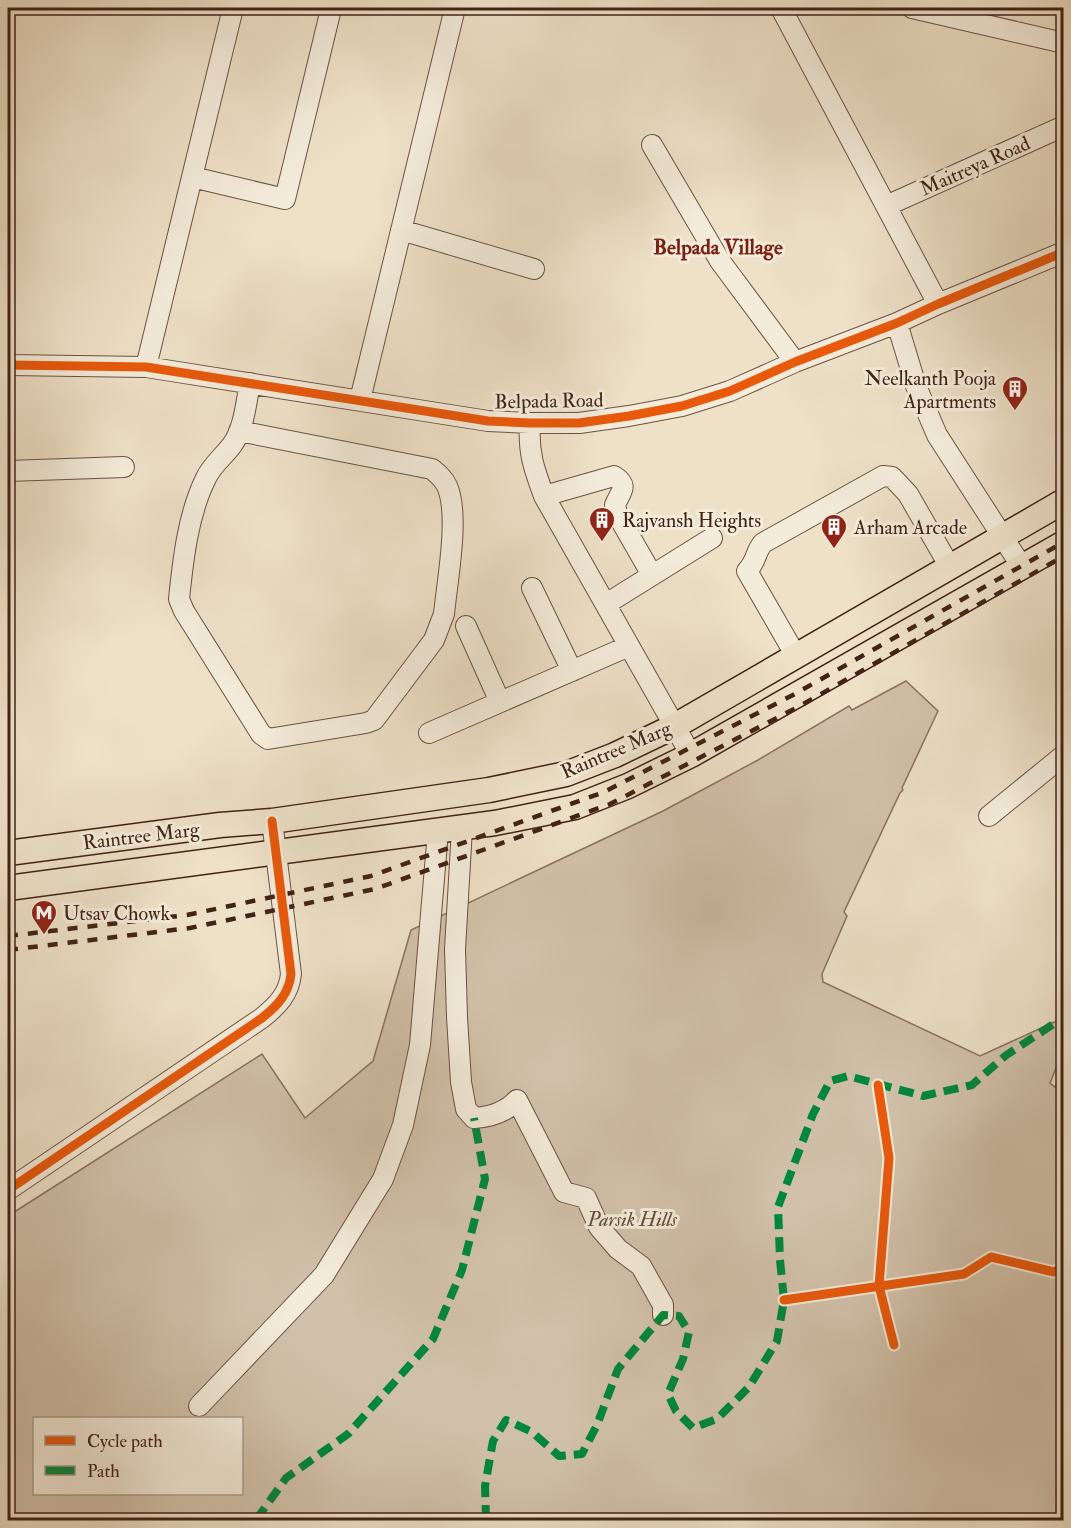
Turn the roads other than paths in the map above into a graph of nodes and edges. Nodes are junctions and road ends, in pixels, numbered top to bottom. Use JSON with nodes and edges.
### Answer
{"nodes":[{"id":1,"x":233,"y":8,"type":"edge"},
{"id":2,"x":455,"y":8,"type":"edge"},
{"id":3,"x":781,"y":8,"type":"edge"},
{"id":4,"x":912,"y":8,"type":"edge"},
{"id":5,"x":331,"y":9,"type":"dead end"},
{"id":6,"x":1064,"y":43,"type":"edge"},
{"id":7,"x":1064,"y":126,"type":"edge"},
{"id":8,"x":652,"y":145,"type":"dead end"},
{"id":9,"x":192,"y":177,"type":"junction"},
{"id":10,"x":886,"y":206,"type":"junction"},
{"id":11,"x":401,"y":230,"type":"junction"},
{"id":12,"x":1064,"y":252,"type":"edge"},
{"id":13,"x":534,"y":269,"type":"dead end"},
{"id":14,"x":938,"y":304,"type":"junction"},
{"id":15,"x":897,"y":323,"type":"junction"},
{"id":16,"x":795,"y":362,"type":"junction"},
{"id":17,"x":8,"y":365,"type":"edge"},
{"id":18,"x":146,"y":367,"type":"junction"},
{"id":19,"x":250,"y":383,"type":"junction"},
{"id":20,"x":360,"y":400,"type":"junction"},
{"id":21,"x":530,"y":423,"type":"junction"},
{"id":22,"x":239,"y":430,"type":"junction"},
{"id":23,"x":124,"y":467,"type":"dead end"},
{"id":24,"x":8,"y":471,"type":"edge"},
{"id":25,"x":544,"y":496,"type":"junction"},
{"id":26,"x":1064,"y":501,"type":"edge"},
{"id":27,"x":1003,"y":536,"type":"junction"},
{"id":28,"x":712,"y":538,"type":"dead end"},
{"id":29,"x":1064,"y":543,"type":"edge"},
{"id":30,"x":950,"y":567,"type":"junction"},
{"id":31,"x":1022,"y":567,"type":"junction"},
{"id":32,"x":652,"y":575,"type":"junction"},
{"id":33,"x":532,"y":588,"type":"dead end"},
{"id":34,"x":606,"y":604,"type":"junction"},
{"id":35,"x":466,"y":626,"type":"dead end"},
{"id":36,"x":629,"y":646,"type":"junction"},
{"id":37,"x":796,"y":656,"type":"junction"},
{"id":38,"x":572,"y":671,"type":"junction"},
{"id":39,"x":500,"y":702,"type":"junction"},
{"id":40,"x":675,"y":726,"type":"junction"},
{"id":41,"x":429,"y":733,"type":"dead end"},
{"id":42,"x":691,"y":755,"type":"junction"},
{"id":43,"x":1064,"y":755,"type":"edge"},
{"id":44,"x":989,"y":816,"type":"dead end"},
{"id":45,"x":272,"y":821,"type":"junction"},
{"id":46,"x":462,"y":828,"type":"junction"},
{"id":47,"x":438,"y":831,"type":"junction"},
{"id":48,"x":8,"y":853,"type":"edge"},
{"id":49,"x":276,"y":854,"type":"junction"},
{"id":50,"x":8,"y":888,"type":"edge"},
{"id":51,"x":8,"y":1190,"type":"edge"},
{"id":52,"x":663,"y":1315,"type":"dead end"},
{"id":53,"x":199,"y":1406,"type":"dead end"}],
"edges":[{"from":1,"to":9,"type":"street"},
{"from":2,"to":11,"type":"street"},
{"from":3,"to":10,"type":"street"},
{"from":4,"to":6,"type":"street"},
{"from":5,"to":9,"type":"street"},
{"from":7,"to":10,"type":"street","name":"Maitreya Road"},
{"from":8,"to":16,"type":"street"},
{"from":9,"to":18,"type":"street"},
{"from":10,"to":14,"type":"street"},
{"from":11,"to":13,"type":"street"},
{"from":11,"to":20,"type":"street"},
{"from":12,"to":14,"type":"street","name":"Belpada Road"},
{"from":14,"to":15,"type":"street","name":"Belpada Road"},
{"from":15,"to":16,"type":"street","name":"Belpada Road"},
{"from":15,"to":27,"type":"street"},
{"from":16,"to":21,"type":"street","name":"Belpada Road"},
{"from":17,"to":18,"type":"street","name":"Belpada Road"},
{"from":18,"to":19,"type":"street","name":"Belpada Road"},
{"from":19,"to":20,"type":"street","name":"Belpada Road"},
{"from":19,"to":22,"type":"street"},
{"from":20,"to":21,"type":"street","name":"Belpada Road"},
{"from":21,"to":25,"type":"street"},
{"from":22,"to":22,"type":"street"},
{"from":23,"to":24,"type":"street"},
{"from":25,"to":32,"type":"street"},
{"from":25,"to":34,"type":"street"},
{"from":26,"to":27,"type":"main road","name":"Raintree Marg"},
{"from":27,"to":30,"type":"main road","name":"Raintree Marg"},
{"from":27,"to":31,"type":"street"},
{"from":28,"to":32,"type":"street"},
{"from":29,"to":31,"type":"main road","name":"Raintree Marg"},
{"from":30,"to":37,"type":"main road","name":"Raintree Marg"},
{"from":30,"to":37,"type":"street"},
{"from":31,"to":42,"type":"main road","name":"Raintree Marg"},
{"from":32,"to":34,"type":"street"},
{"from":33,"to":38,"type":"street"},
{"from":34,"to":36,"type":"street"},
{"from":35,"to":39,"type":"street"},
{"from":36,"to":38,"type":"street"},
{"from":36,"to":40,"type":"street"},
{"from":37,"to":40,"type":"main road","name":"Raintree Marg"},
{"from":38,"to":39,"type":"street"},
{"from":39,"to":41,"type":"street"},
{"from":40,"to":42,"type":"street"},
{"from":40,"to":45,"type":"main road","name":"Raintree Marg"},
{"from":42,"to":46,"type":"main road","name":"Raintree Marg"},
{"from":43,"to":44,"type":"street"},
{"from":45,"to":48,"type":"main road","name":"Raintree Marg"},
{"from":45,"to":49,"type":"street"},
{"from":46,"to":47,"type":"main road","name":"Raintree Marg"},
{"from":46,"to":52,"type":"street"},
{"from":47,"to":49,"type":"main road","name":"Raintree Marg"},
{"from":47,"to":53,"type":"street"},
{"from":49,"to":50,"type":"main road","name":"Raintree Marg"},
{"from":49,"to":51,"type":"street"}]}
